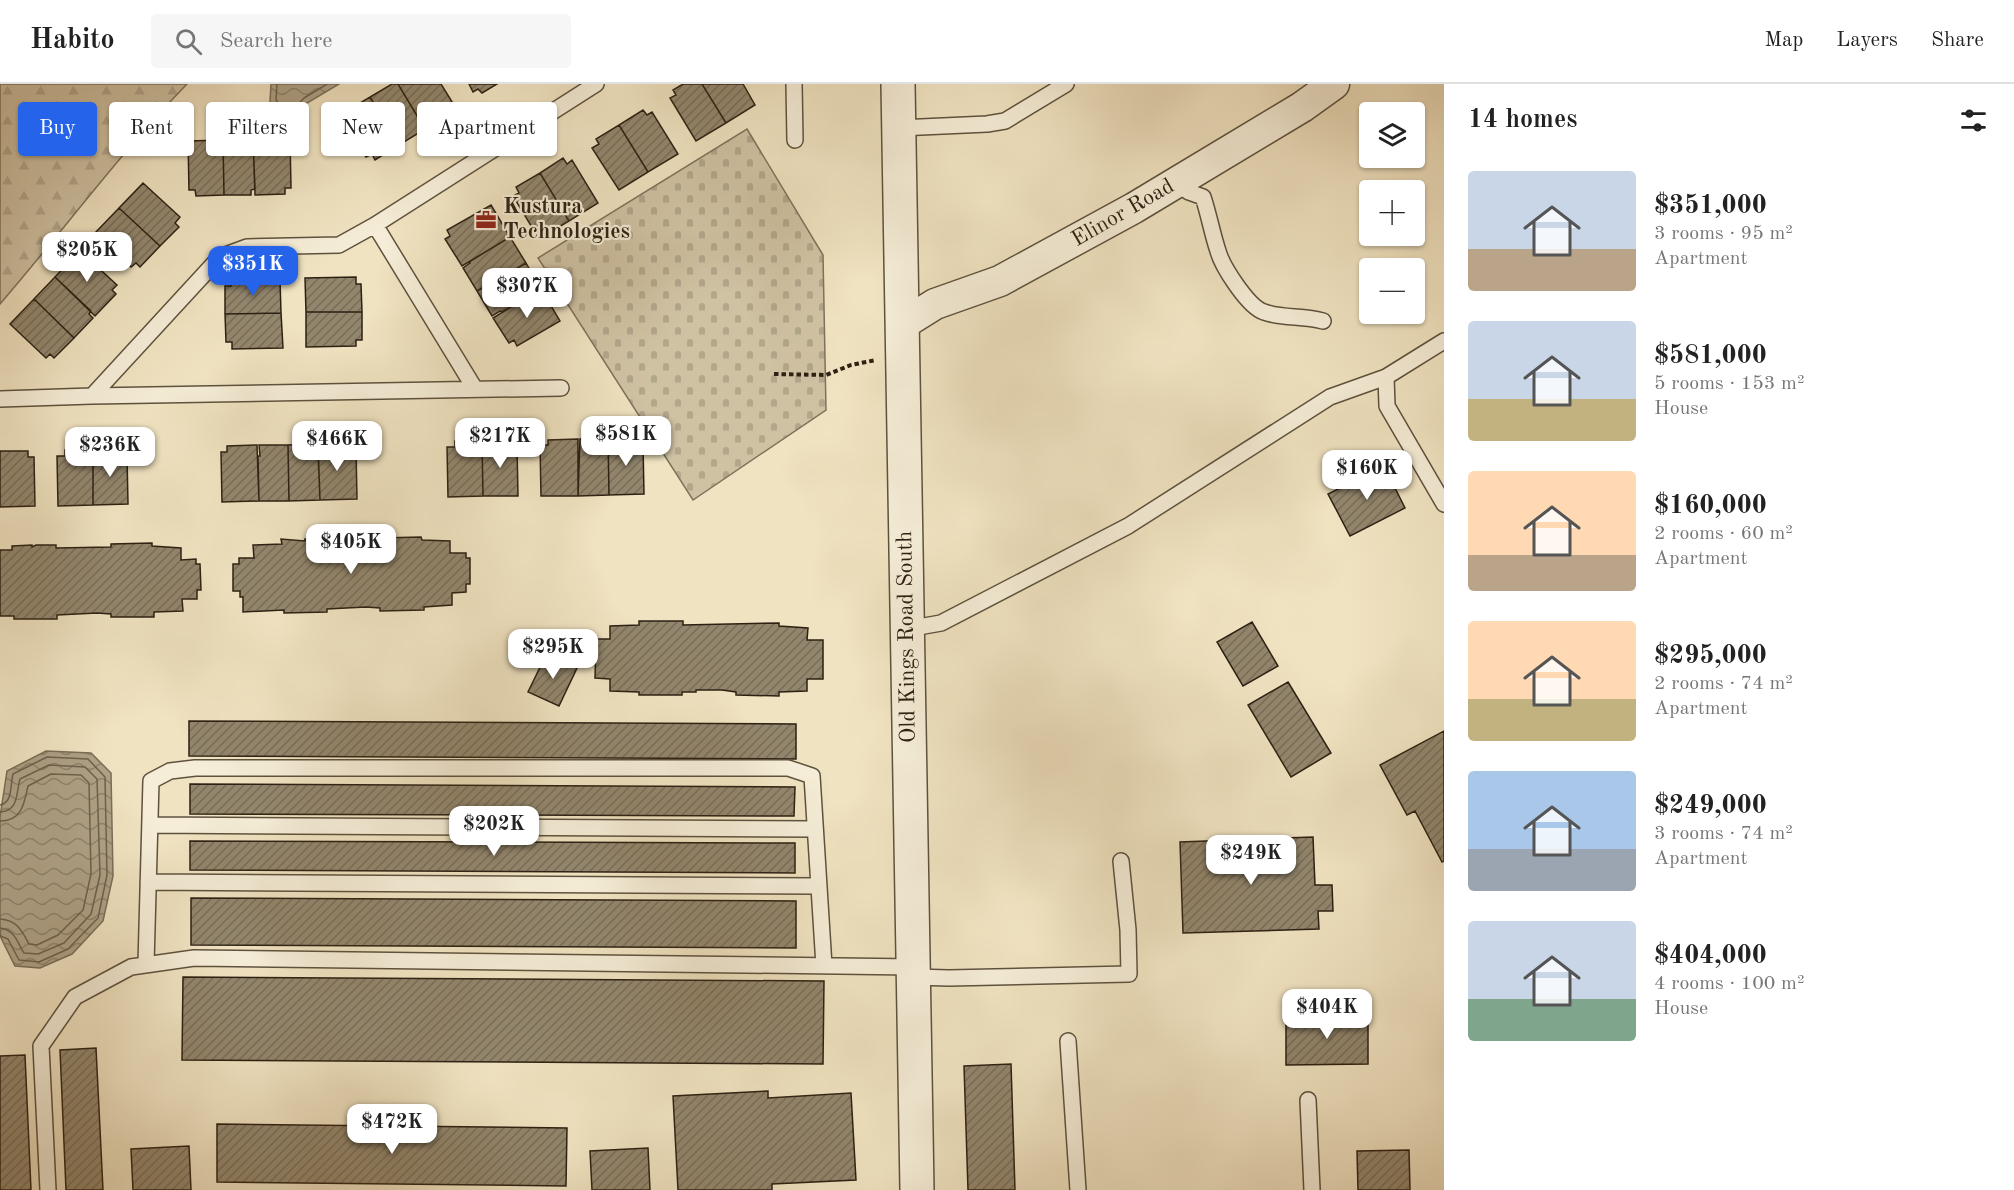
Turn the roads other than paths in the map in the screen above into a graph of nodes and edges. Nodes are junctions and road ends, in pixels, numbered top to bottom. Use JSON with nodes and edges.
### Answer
{"nodes":[{"id":1,"x":596,"y":84,"type":"edge"},
{"id":2,"x":794,"y":84,"type":"edge"},
{"id":3,"x":898,"y":84,"type":"edge"},
{"id":4,"x":1066,"y":84,"type":"edge"},
{"id":5,"x":1334,"y":84,"type":"edge"},
{"id":6,"x":899,"y":128,"type":"junction"},
{"id":7,"x":795,"y":140,"type":"dead end"},
{"id":8,"x":1176,"y":183,"type":"junction"},
{"id":9,"x":375,"y":225,"type":"junction"},
{"id":10,"x":1323,"y":321,"type":"dead end"},
{"id":11,"x":903,"y":324,"type":"junction"},
{"id":12,"x":1443,"y":344,"type":"edge"},
{"id":13,"x":1386,"y":377,"type":"junction"},
{"id":14,"x":561,"y":388,"type":"dead end"},
{"id":15,"x":475,"y":389,"type":"junction"},
{"id":16,"x":92,"y":396,"type":"junction"},
{"id":17,"x":0,"y":399,"type":"edge"},
{"id":18,"x":1444,"y":504,"type":"edge"},
{"id":19,"x":907,"y":629,"type":"junction"},
{"id":20,"x":150,"y":825,"type":"junction"},
{"id":21,"x":815,"y":829,"type":"junction"},
{"id":22,"x":1121,"y":861,"type":"dead end"},
{"id":23,"x":148,"y":882,"type":"junction"},
{"id":24,"x":819,"y":886,"type":"junction"},
{"id":25,"x":146,"y":964,"type":"junction"},
{"id":26,"x":824,"y":966,"type":"junction"},
{"id":27,"x":914,"y":972,"type":"junction"},
{"id":28,"x":1068,"y":1041,"type":"dead end"},
{"id":29,"x":1308,"y":1100,"type":"dead end"},
{"id":30,"x":48,"y":1190,"type":"edge"},
{"id":31,"x":917,"y":1190,"type":"edge"},
{"id":32,"x":1078,"y":1190,"type":"edge"},
{"id":33,"x":1312,"y":1190,"type":"edge"}],
"edges":[{"from":1,"to":9,"type":"lane"},
{"from":2,"to":7,"type":"lane"},
{"from":3,"to":6,"type":"street","name":"Old Kings Road South"},
{"from":4,"to":6,"type":"lane"},
{"from":5,"to":8,"type":"street","name":"Elinor Road"},
{"from":6,"to":11,"type":"street","name":"Old Kings Road South"},
{"from":8,"to":10,"type":"lane"},
{"from":8,"to":11,"type":"street","name":"Elinor Road"},
{"from":9,"to":15,"type":"lane"},
{"from":9,"to":16,"type":"lane"},
{"from":11,"to":19,"type":"street","name":"Old Kings Road South"},
{"from":12,"to":13,"type":"lane"},
{"from":13,"to":18,"type":"lane"},
{"from":13,"to":19,"type":"lane"},
{"from":14,"to":15,"type":"lane"},
{"from":15,"to":16,"type":"lane"},
{"from":16,"to":17,"type":"lane"},
{"from":19,"to":27,"type":"street","name":"Old Kings Road South"},
{"from":20,"to":21,"type":"lane"},
{"from":20,"to":21,"type":"lane"},
{"from":20,"to":23,"type":"lane"},
{"from":21,"to":24,"type":"lane"},
{"from":22,"to":27,"type":"lane"},
{"from":23,"to":24,"type":"lane"},
{"from":23,"to":25,"type":"lane"},
{"from":24,"to":26,"type":"lane"},
{"from":25,"to":26,"type":"lane"},
{"from":25,"to":30,"type":"lane"},
{"from":26,"to":27,"type":"lane"},
{"from":27,"to":31,"type":"street","name":"Old Kings Road South"},
{"from":28,"to":32,"type":"lane"},
{"from":29,"to":33,"type":"lane"}]}
